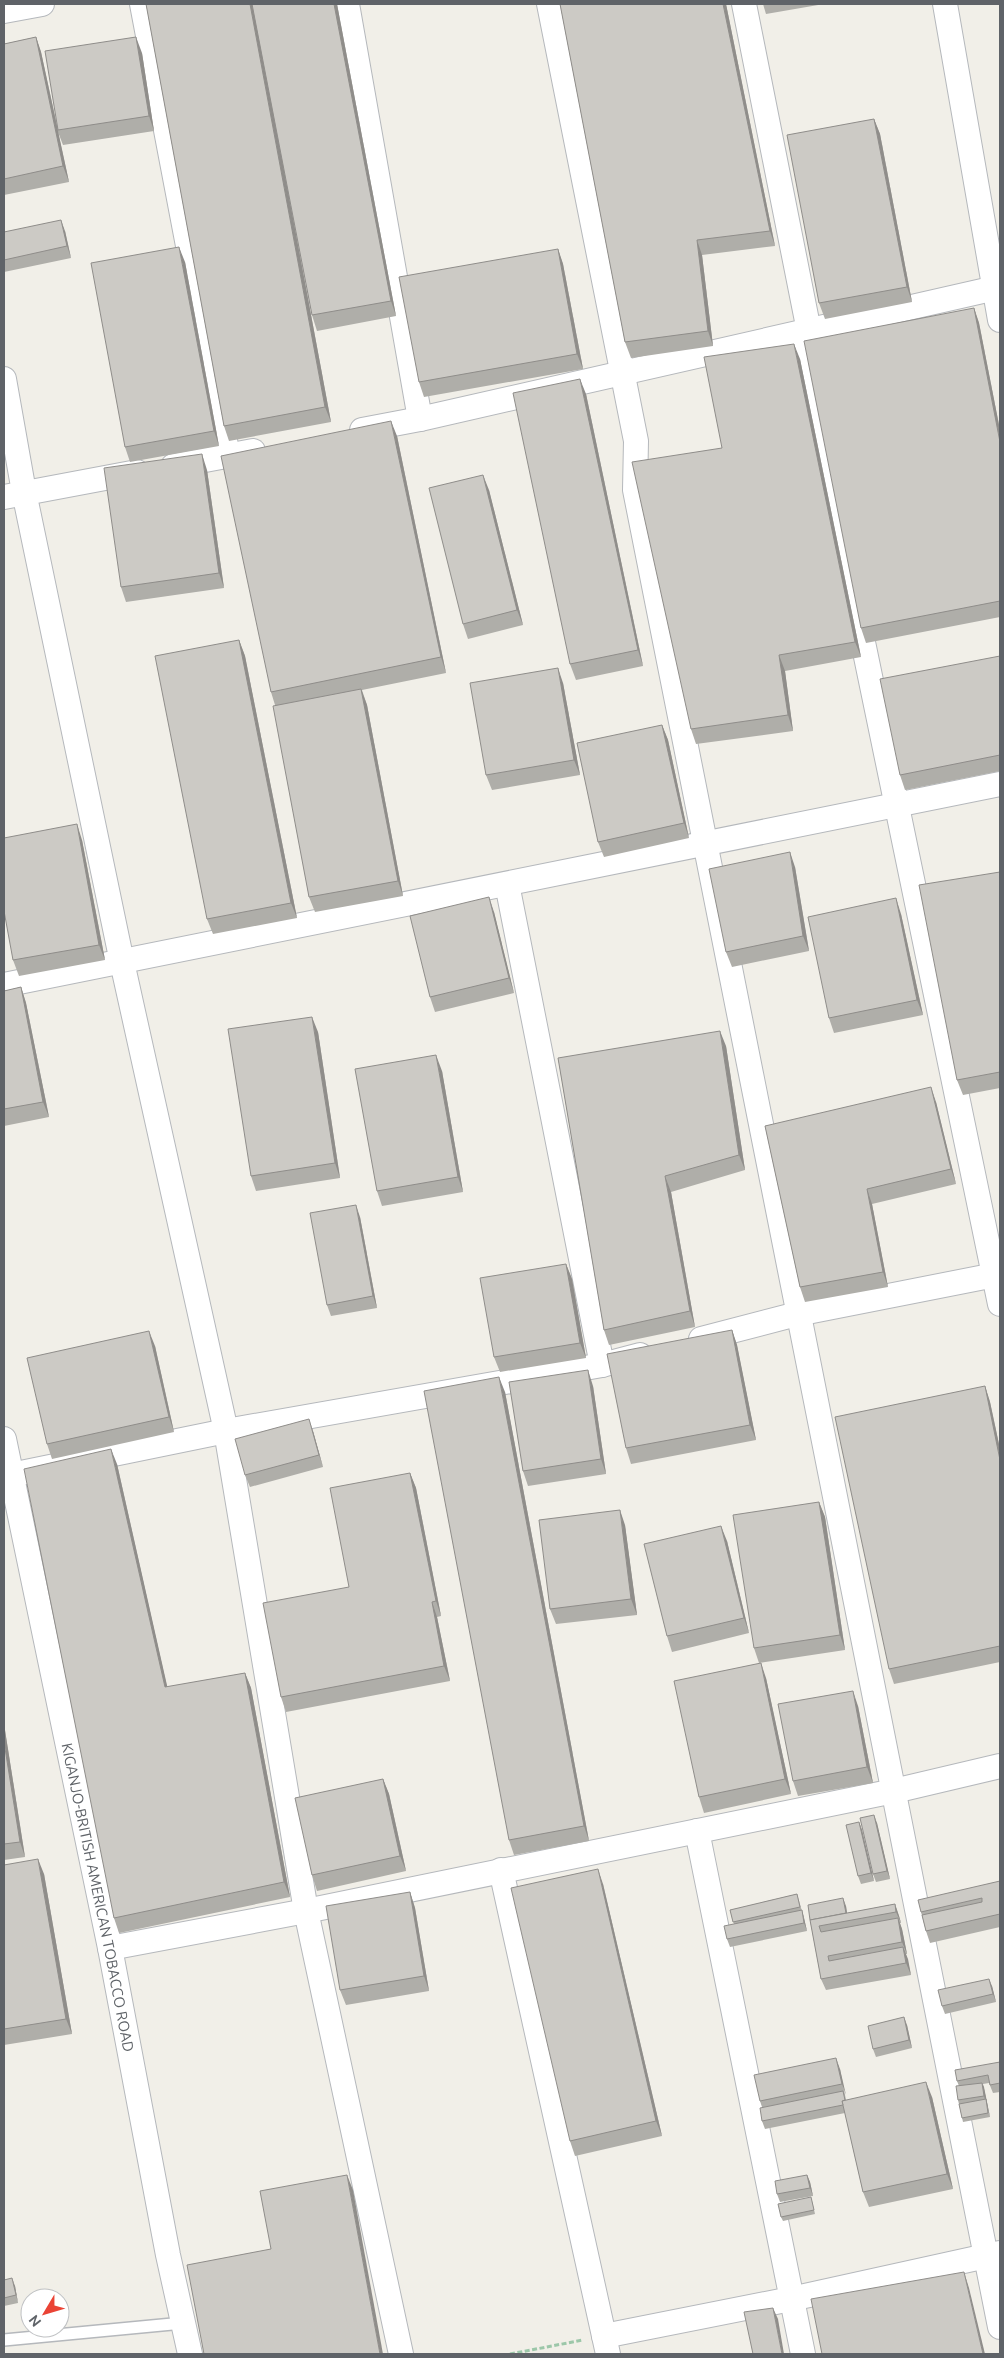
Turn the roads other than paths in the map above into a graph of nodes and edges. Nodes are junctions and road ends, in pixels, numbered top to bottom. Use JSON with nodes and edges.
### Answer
{"nodes":[{"id":1,"x":42,"y":4,"type":"edge"},
{"id":2,"x":142,"y":4,"type":"edge"},
{"id":3,"x":347,"y":4,"type":"edge"},
{"id":4,"x":549,"y":4,"type":"edge"},
{"id":5,"x":744,"y":4,"type":"edge"},
{"id":6,"x":945,"y":4,"type":"edge"},
{"id":7,"x":4,"y":11,"type":"edge"},
{"id":8,"x":997,"y":288,"type":"edge"},
{"id":9,"x":1000,"y":320,"type":"edge"},
{"id":10,"x":804,"y":332,"type":"junction"},
{"id":11,"x":622,"y":373,"type":"junction"},
{"id":12,"x":4,"y":379,"type":"edge"},
{"id":13,"x":420,"y":419,"type":"junction"},
{"id":14,"x":343,"y":434,"type":"edge"},
{"id":15,"x":276,"y":446,"type":"edge"},
{"id":16,"x":228,"y":456,"type":"junction"},
{"id":17,"x":14,"y":495,"type":"edge"},
{"id":18,"x":1000,"y":784,"type":"edge"},
{"id":19,"x":895,"y":806,"type":"junction"},
{"id":20,"x":704,"y":844,"type":"junction"},
{"id":21,"x":507,"y":884,"type":"junction"},
{"id":22,"x":122,"y":962,"type":"junction"},
{"id":23,"x":4,"y":985,"type":"edge"},
{"id":24,"x":997,"y":1274,"type":"edge"},
{"id":25,"x":1000,"y":1304,"type":"edge"},
{"id":26,"x":797,"y":1314,"type":"junction"},
{"id":27,"x":602,"y":1365,"type":"junction"},
{"id":28,"x":226,"y":1430,"type":"junction"},
{"id":29,"x":4,"y":1440,"type":"edge"},
{"id":30,"x":11,"y":1475,"type":"junction"},
{"id":31,"x":1000,"y":1766,"type":"edge"},
{"id":32,"x":894,"y":1791,"type":"junction"},
{"id":33,"x":697,"y":1831,"type":"junction"},
{"id":34,"x":501,"y":1870,"type":"junction"},
{"id":35,"x":306,"y":1911,"type":"junction"},
{"id":36,"x":110,"y":1948,"type":"junction"},
{"id":37,"x":994,"y":2254,"type":"edge"},
{"id":38,"x":791,"y":2299,"type":"junction"},
{"id":39,"x":183,"y":2323,"type":"junction"},
{"id":40,"x":1000,"y":2327,"type":"edge"},
{"id":41,"x":4,"y":2340,"type":"edge"},
{"id":42,"x":606,"y":2345,"type":"edge"},
{"id":43,"x":190,"y":2354,"type":"edge"},
{"id":44,"x":401,"y":2354,"type":"edge"},
{"id":45,"x":803,"y":2354,"type":"edge"}],
"edges":[{"from":1,"to":7,"type":"street"},
{"from":2,"to":16,"type":"street"},
{"from":3,"to":13,"type":"street"},
{"from":4,"to":11,"type":"street"},
{"from":5,"to":10,"type":"street"},
{"from":6,"to":8,"type":"street"},
{"from":8,"to":9,"type":"street"},
{"from":8,"to":10,"type":"street"},
{"from":10,"to":11,"type":"street"},
{"from":10,"to":19,"type":"street"},
{"from":11,"to":13,"type":"street"},
{"from":11,"to":20,"type":"street"},
{"from":12,"to":17,"type":"street"},
{"from":13,"to":14,"type":"street"},
{"from":15,"to":16,"type":"street"},
{"from":16,"to":17,"type":"street"},
{"from":17,"to":22,"type":"street"},
{"from":18,"to":19,"type":"street"},
{"from":19,"to":20,"type":"street"},
{"from":19,"to":24,"type":"street"},
{"from":20,"to":21,"type":"street"},
{"from":20,"to":26,"type":"street"},
{"from":21,"to":22,"type":"street"},
{"from":21,"to":27,"type":"street"},
{"from":22,"to":23,"type":"street"},
{"from":22,"to":28,"type":"street"},
{"from":24,"to":25,"type":"street"},
{"from":24,"to":26,"type":"street"},
{"from":26,"to":27,"type":"street"},
{"from":26,"to":32,"type":"street"},
{"from":27,"to":28,"type":"street"},
{"from":28,"to":30,"type":"street"},
{"from":28,"to":35,"type":"street"},
{"from":29,"to":30,"type":"street","name":"KIGANJO-BRITISH AMERICAN TOBACCO ROAD"},
{"from":30,"to":36,"type":"street","name":"KIGANJO-BRITISH AMERICAN TOBACCO ROAD"},
{"from":31,"to":32,"type":"street"},
{"from":32,"to":33,"type":"street"},
{"from":32,"to":37,"type":"street"},
{"from":33,"to":34,"type":"street"},
{"from":33,"to":38,"type":"street"},
{"from":34,"to":35,"type":"street"},
{"from":34,"to":42,"type":"street"},
{"from":35,"to":36,"type":"street"},
{"from":35,"to":44,"type":"street"},
{"from":36,"to":39,"type":"street","name":"KIGANJO-BRITISH AMERICAN TOBACCO ROAD"},
{"from":37,"to":38,"type":"street"},
{"from":37,"to":40,"type":"street"},
{"from":38,"to":42,"type":"street"},
{"from":38,"to":45,"type":"street"},
{"from":39,"to":41,"type":"lane"},
{"from":39,"to":43,"type":"street","name":"KIGANJO-BRITISH AMERICAN TOBACCO ROAD"}]}
